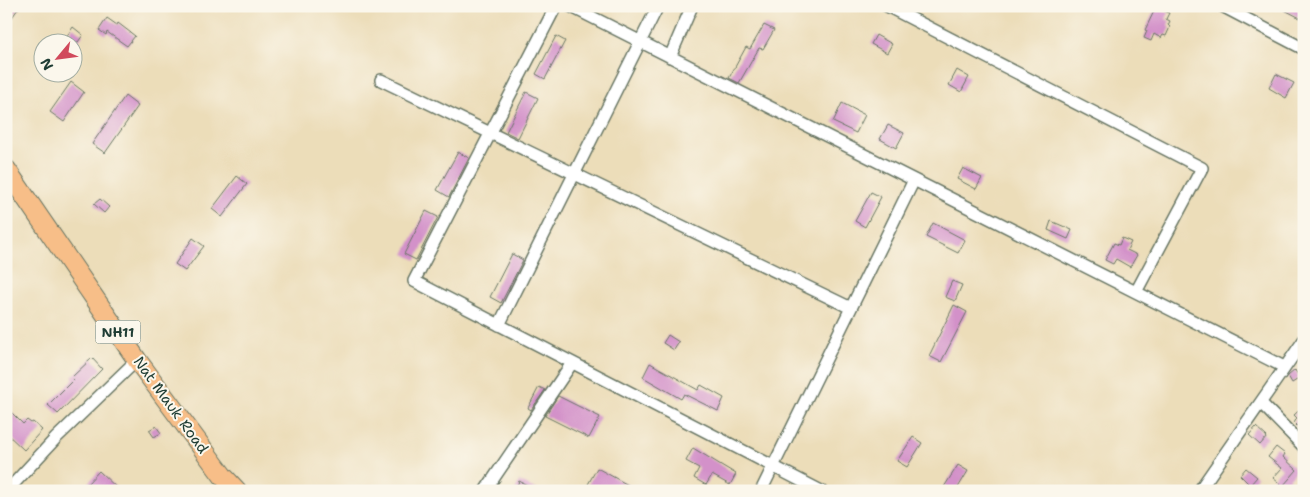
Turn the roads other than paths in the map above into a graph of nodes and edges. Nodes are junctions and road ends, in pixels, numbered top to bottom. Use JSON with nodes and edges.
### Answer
{"nodes":[{"id":1,"x":556,"y":6,"type":"edge"},
{"id":2,"x":570,"y":6,"type":"edge"},
{"id":3,"x":658,"y":6,"type":"edge"},
{"id":4,"x":692,"y":6,"type":"edge"},
{"id":5,"x":887,"y":6,"type":"edge"},
{"id":6,"x":1222,"y":6,"type":"edge"},
{"id":7,"x":640,"y":42,"type":"junction"},
{"id":8,"x":1304,"y":49,"type":"edge"},
{"id":9,"x":670,"y":57,"type":"junction"},
{"id":10,"x":381,"y":80,"type":"dead end"},
{"id":11,"x":490,"y":135,"type":"junction"},
{"id":12,"x":6,"y":169,"type":"edge"},
{"id":13,"x":574,"y":175,"type":"junction"},
{"id":14,"x":914,"y":180,"type":"junction"},
{"id":15,"x":1136,"y":292,"type":"junction"},
{"id":16,"x":850,"y":308,"type":"junction"},
{"id":17,"x":498,"y":325,"type":"junction"},
{"id":18,"x":1304,"y":340,"type":"edge"},
{"id":19,"x":137,"y":360,"type":"junction"},
{"id":20,"x":572,"y":363,"type":"junction"},
{"id":21,"x":1284,"y":367,"type":"junction"},
{"id":22,"x":1260,"y":403,"type":"junction"},
{"id":23,"x":1304,"y":447,"type":"edge"},
{"id":24,"x":772,"y":465,"type":"junction"},
{"id":25,"x":7,"y":491,"type":"edge"},
{"id":26,"x":237,"y":491,"type":"edge"},
{"id":27,"x":485,"y":491,"type":"edge"},
{"id":28,"x":761,"y":491,"type":"edge"},
{"id":29,"x":821,"y":491,"type":"edge"},
{"id":30,"x":1199,"y":491,"type":"edge"}],
"edges":[{"from":1,"to":11,"type":"street"},
{"from":2,"to":7,"type":"street"},
{"from":3,"to":7,"type":"street"},
{"from":4,"to":9,"type":"street"},
{"from":5,"to":15,"type":"street"},
{"from":6,"to":8,"type":"street"},
{"from":7,"to":9,"type":"street"},
{"from":7,"to":13,"type":"street"},
{"from":9,"to":14,"type":"street"},
{"from":10,"to":11,"type":"street"},
{"from":11,"to":13,"type":"street"},
{"from":11,"to":17,"type":"street"},
{"from":12,"to":19,"type":"highway","name":"Nat Mauk Road","number":"NH11"},
{"from":13,"to":16,"type":"street"},
{"from":13,"to":17,"type":"street"},
{"from":14,"to":15,"type":"street"},
{"from":14,"to":16,"type":"street"},
{"from":15,"to":21,"type":"street"},
{"from":16,"to":24,"type":"street"},
{"from":17,"to":20,"type":"street"},
{"from":18,"to":21,"type":"street"},
{"from":19,"to":25,"type":"street"},
{"from":19,"to":26,"type":"highway","name":"Nat Mauk Road","number":"NH11"},
{"from":20,"to":24,"type":"street"},
{"from":20,"to":27,"type":"street"},
{"from":21,"to":22,"type":"street"},
{"from":22,"to":23,"type":"street"},
{"from":22,"to":30,"type":"street"},
{"from":24,"to":28,"type":"street"},
{"from":24,"to":29,"type":"street"}]}
